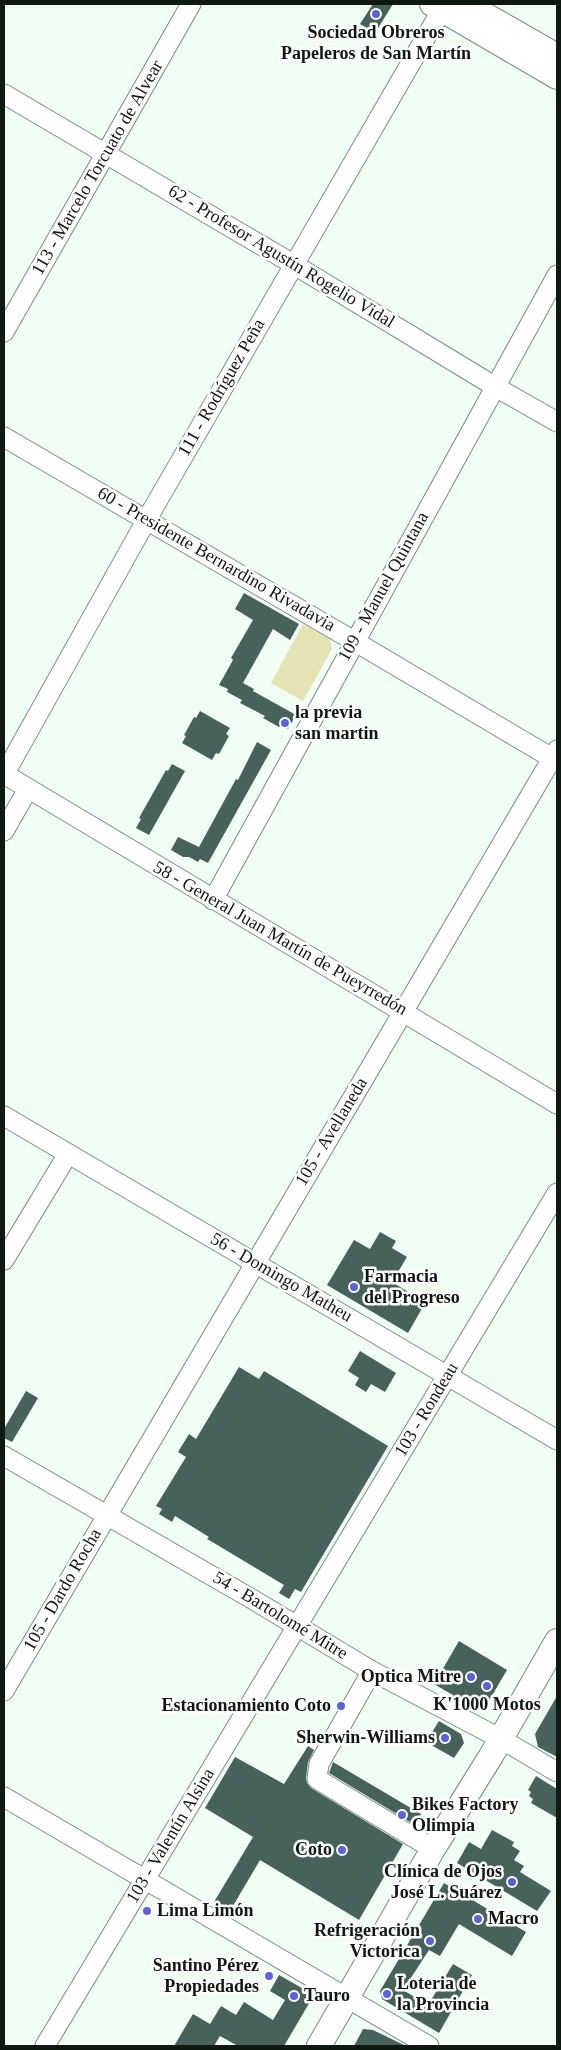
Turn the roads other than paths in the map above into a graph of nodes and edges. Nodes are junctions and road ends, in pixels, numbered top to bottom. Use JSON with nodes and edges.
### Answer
{"nodes":[{"id":1,"x":191,"y":4,"type":"edge"},
{"id":2,"x":466,"y":4,"type":"edge"},
{"id":3,"x":439,"y":6,"type":"edge"},
{"id":4,"x":557,"y":56,"type":"edge"},
{"id":5,"x":557,"y":77,"type":"edge"},
{"id":6,"x":4,"y":94,"type":"edge"},
{"id":7,"x":107,"y":154,"type":"junction"},
{"id":8,"x":293,"y":264,"type":"junction"},
{"id":9,"x":557,"y":275,"type":"edge"},
{"id":10,"x":4,"y":332,"type":"edge"},
{"id":11,"x":494,"y":386,"type":"junction"},
{"id":12,"x":557,"y":422,"type":"edge"},
{"id":13,"x":4,"y":437,"type":"edge"},
{"id":14,"x":147,"y":519,"type":"junction"},
{"id":15,"x":354,"y":640,"type":"junction"},
{"id":16,"x":556,"y":757,"type":"edge"},
{"id":17,"x":4,"y":775,"type":"edge"},
{"id":18,"x":28,"y":789,"type":"junction"},
{"id":19,"x":4,"y":831,"type":"edge"},
{"id":20,"x":213,"y":900,"type":"junction"},
{"id":21,"x":403,"y":1011,"type":"junction"},
{"id":22,"x":557,"y":1104,"type":"edge"},
{"id":23,"x":4,"y":1116,"type":"edge"},
{"id":24,"x":68,"y":1154,"type":"junction"},
{"id":25,"x":557,"y":1193,"type":"edge"},
{"id":26,"x":4,"y":1260,"type":"edge"},
{"id":27,"x":254,"y":1262,"type":"junction"},
{"id":28,"x":447,"y":1376,"type":"junction"},
{"id":29,"x":557,"y":1440,"type":"edge"},
{"id":30,"x":4,"y":1456,"type":"edge"},
{"id":31,"x":107,"y":1515,"type":"junction"},
{"id":32,"x":298,"y":1627,"type":"junction"},
{"id":33,"x":557,"y":1642,"type":"edge"},
{"id":34,"x":372,"y":1671,"type":"junction"},
{"id":35,"x":4,"y":1691,"type":"edge"},
{"id":36,"x":500,"y":1739,"type":"junction"},
{"id":37,"x":557,"y":1772,"type":"edge"},
{"id":38,"x":4,"y":1797,"type":"edge"},
{"id":39,"x":433,"y":1849,"type":"junction"},
{"id":40,"x":144,"y":1881,"type":"junction"},
{"id":41,"x":348,"y":1998,"type":"junction"},
{"id":42,"x":45,"y":2046,"type":"edge"},
{"id":43,"x":319,"y":2046,"type":"edge"},
{"id":44,"x":429,"y":2046,"type":"edge"}],
"edges":[{"from":1,"to":7,"type":"street","name":"113 - Marcelo Torcuato de Alvear"},
{"from":2,"to":4,"type":"main road"},
{"from":3,"to":5,"type":"main road"},
{"from":3,"to":8,"type":"street","name":"111 - Rodríguez Peña"},
{"from":6,"to":7,"type":"street","name":"62 - Profesor Agustín Rogelio Vidal"},
{"from":7,"to":8,"type":"street","name":"62 - Profesor Agustín Rogelio Vidal"},
{"from":7,"to":10,"type":"street","name":"113 - Marcelo Torcuato de Alvear"},
{"from":8,"to":11,"type":"street","name":"62 - Profesor Agustín Rogelio Vidal"},
{"from":8,"to":14,"type":"street","name":"111 - Rodríguez Peña"},
{"from":9,"to":11,"type":"street","name":"109 - Manuel Quintana"},
{"from":11,"to":12,"type":"street","name":"62 - Profesor Agustín Rogelio Vidal"},
{"from":11,"to":15,"type":"street","name":"109 - Manuel Quintana"},
{"from":13,"to":14,"type":"street","name":"60 - Presidente Bernardino Rivadavia"},
{"from":14,"to":15,"type":"street","name":"60 - Presidente Bernardino Rivadavia"},
{"from":14,"to":17,"type":"street","name":"111 - Rodríguez Peña"},
{"from":15,"to":16,"type":"street","name":"60 - Presidente Bernardino Rivadavia"},
{"from":15,"to":20,"type":"street","name":"109 - Manuel Quintana"},
{"from":16,"to":21,"type":"street","name":"105 - Avellaneda"},
{"from":17,"to":18,"type":"street","name":"58 - General Juan Martín de Pueyrredón"},
{"from":18,"to":19,"type":"street"},
{"from":18,"to":20,"type":"street","name":"58 - General Juan Martín de Pueyrredón"},
{"from":20,"to":21,"type":"street","name":"58 - General Juan Martín de Pueyrredón"},
{"from":21,"to":22,"type":"street","name":"58 - General Juan Martín de Pueyrredón"},
{"from":21,"to":27,"type":"street","name":"105 - Avellaneda"},
{"from":23,"to":24,"type":"street","name":"56 - Domingo Matheu"},
{"from":24,"to":26,"type":"street"},
{"from":24,"to":27,"type":"street","name":"56 - Domingo Matheu"},
{"from":25,"to":28,"type":"street","name":"103 - Rondeau"},
{"from":27,"to":28,"type":"street","name":"56 - Domingo Matheu"},
{"from":27,"to":31,"type":"street","name":"105 - Avellaneda"},
{"from":28,"to":29,"type":"street","name":"56 - Domingo Matheu"},
{"from":28,"to":32,"type":"street","name":"103 - Rondeau"},
{"from":30,"to":31,"type":"street","name":"54 - Bartolomé Mitre"},
{"from":31,"to":32,"type":"street","name":"54 - Bartolomé Mitre"},
{"from":31,"to":35,"type":"street","name":"105 - Dardo Rocha"},
{"from":32,"to":34,"type":"street","name":"54 - Bartolomé Mitre"},
{"from":32,"to":40,"type":"street","name":"103 - Valentín Alsina"},
{"from":33,"to":36,"type":"main road"},
{"from":34,"to":36,"type":"street","name":"54 - Bartolomé Mitre"},
{"from":34,"to":39,"type":"street"},
{"from":36,"to":37,"type":"street","name":"54 - Bartolomé Mitre"},
{"from":36,"to":39,"type":"main road"},
{"from":38,"to":40,"type":"street"},
{"from":39,"to":41,"type":"main road"},
{"from":40,"to":41,"type":"street"},
{"from":40,"to":42,"type":"street","name":"103 - Valentín Alsina"},
{"from":41,"to":43,"type":"main road"},
{"from":41,"to":44,"type":"street"}]}
